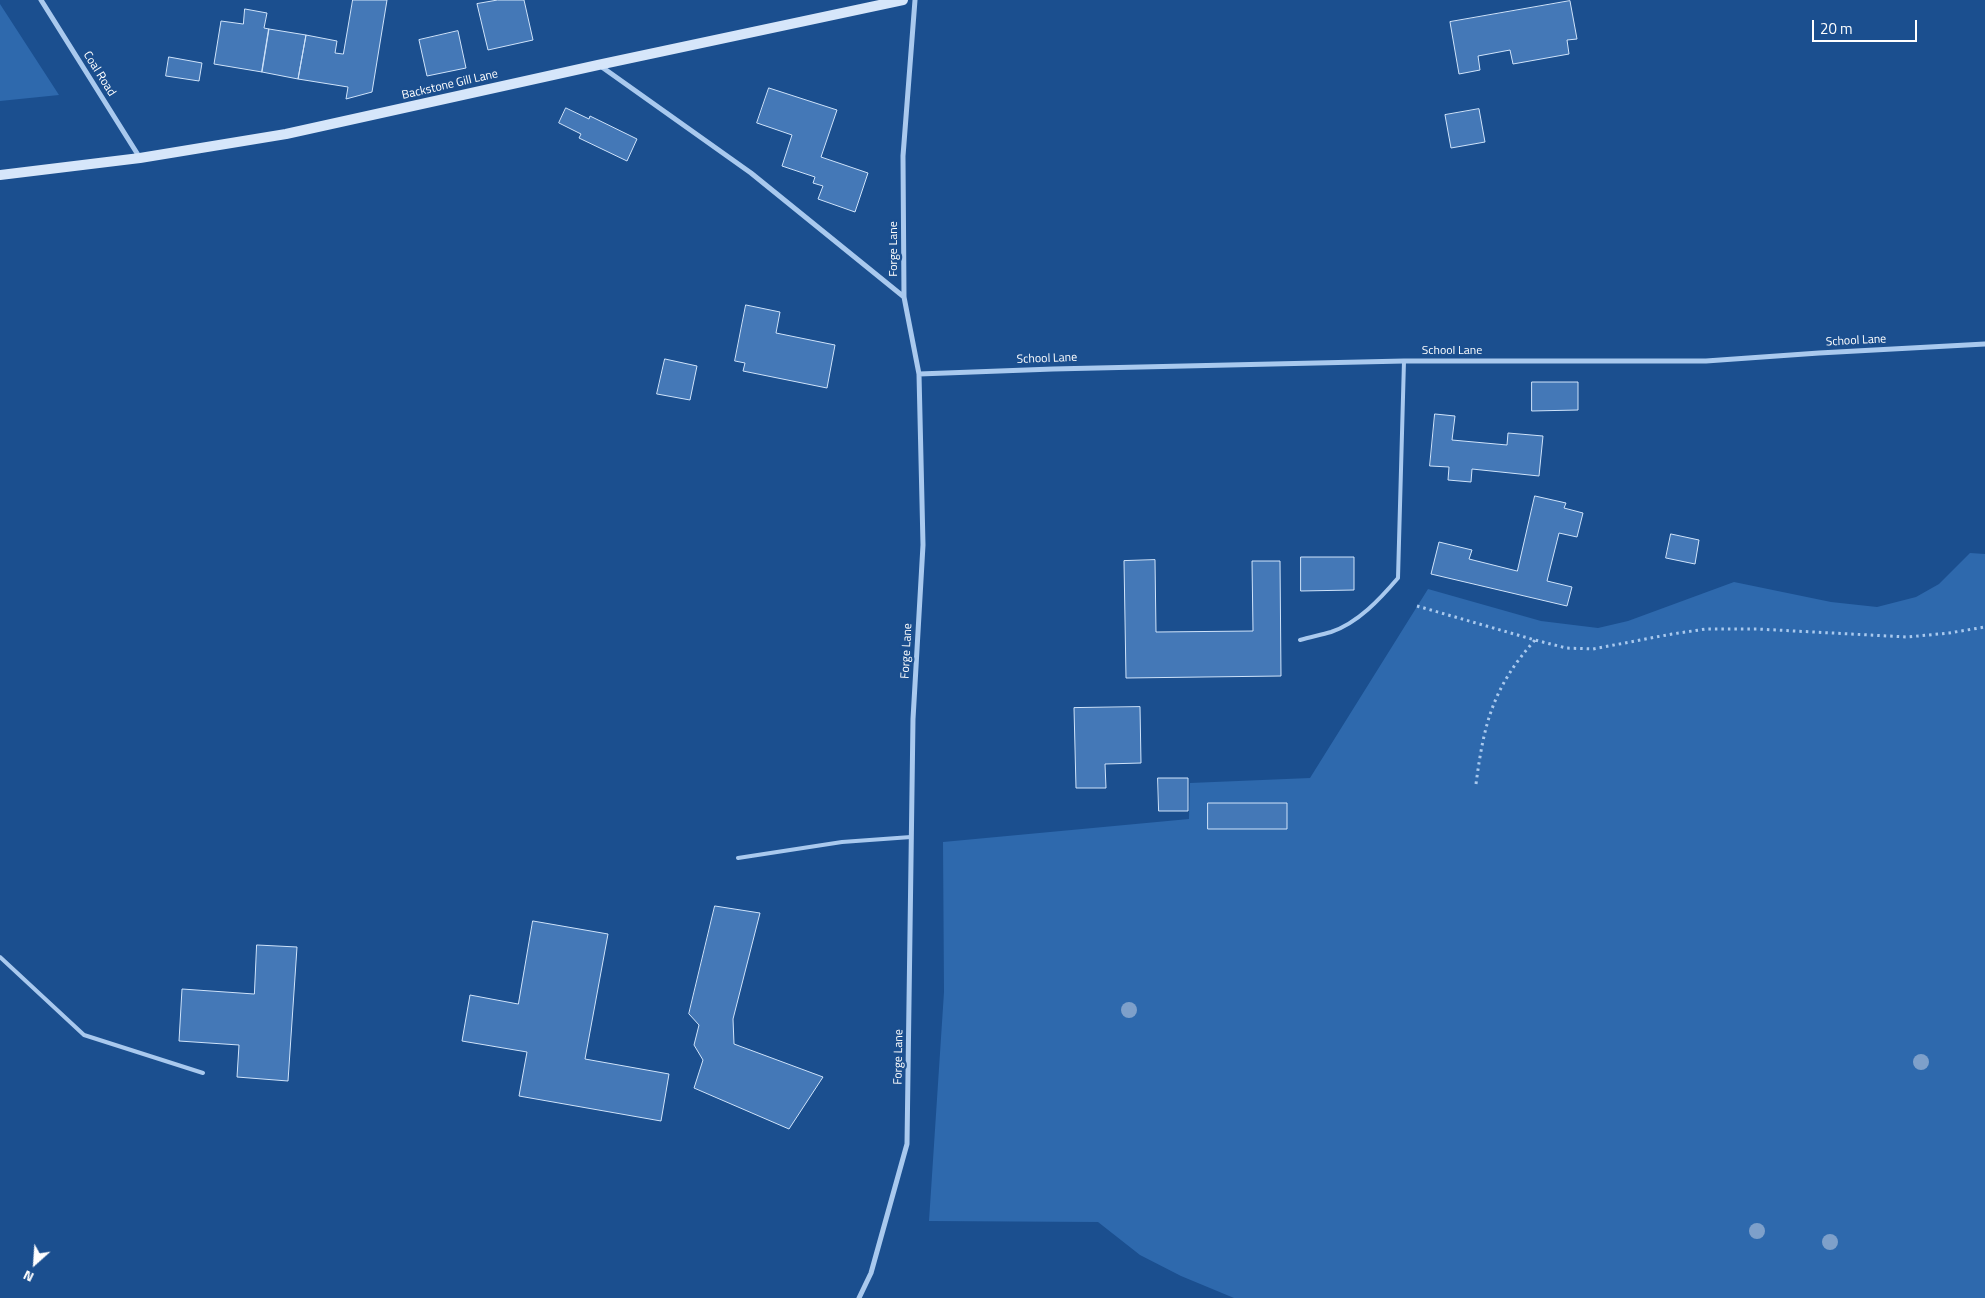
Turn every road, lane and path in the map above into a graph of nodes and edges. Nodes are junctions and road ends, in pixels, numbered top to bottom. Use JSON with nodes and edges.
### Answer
{"nodes":[{"id":1,"x":42,"y":0,"type":"edge"},
{"id":2,"x":903,"y":0,"type":"edge"},
{"id":3,"x":915,"y":0,"type":"edge"},
{"id":4,"x":598,"y":65,"type":"junction"},
{"id":5,"x":140,"y":158,"type":"junction"},
{"id":6,"x":0,"y":175,"type":"edge"},
{"id":7,"x":904,"y":297,"type":"junction"},
{"id":8,"x":1985,"y":344,"type":"edge"},
{"id":9,"x":1404,"y":361,"type":"junction"},
{"id":10,"x":919,"y":374,"type":"junction"},
{"id":11,"x":1417,"y":606,"type":"dead end"},
{"id":12,"x":1985,"y":627,"type":"edge"},
{"id":13,"x":1300,"y":640,"type":"dead end"},
{"id":14,"x":1535,"y":640,"type":"junction"},
{"id":15,"x":1476,"y":784,"type":"dead end"},
{"id":16,"x":912,"y":837,"type":"junction"},
{"id":17,"x":738,"y":858,"type":"dead end"},
{"id":18,"x":0,"y":957,"type":"edge"},
{"id":19,"x":203,"y":1073,"type":"dead end"},
{"id":20,"x":858,"y":1298,"type":"edge"}],
"edges":[{"from":1,"to":5,"type":"street","name":"Coal Road"},
{"from":2,"to":4,"type":"street","name":"Backstone Gill Lane"},
{"from":3,"to":7,"type":"street","name":"Forge Lane"},
{"from":4,"to":5,"type":"street","name":"Backstone Gill Lane"},
{"from":4,"to":7,"type":"street"},
{"from":5,"to":6,"type":"street","name":"Backstone Gill Lane"},
{"from":7,"to":10,"type":"street","name":"Forge Lane"},
{"from":8,"to":9,"type":"street","name":"School Lane"},
{"from":9,"to":10,"type":"street","name":"School Lane"},
{"from":9,"to":13,"type":"lane"},
{"from":10,"to":16,"type":"street","name":"Forge Lane"},
{"from":11,"to":14,"type":"path"},
{"from":12,"to":14,"type":"path"},
{"from":14,"to":15,"type":"path"},
{"from":16,"to":17,"type":"lane"},
{"from":16,"to":20,"type":"street","name":"Forge Lane"},
{"from":18,"to":19,"type":"lane"}]}
